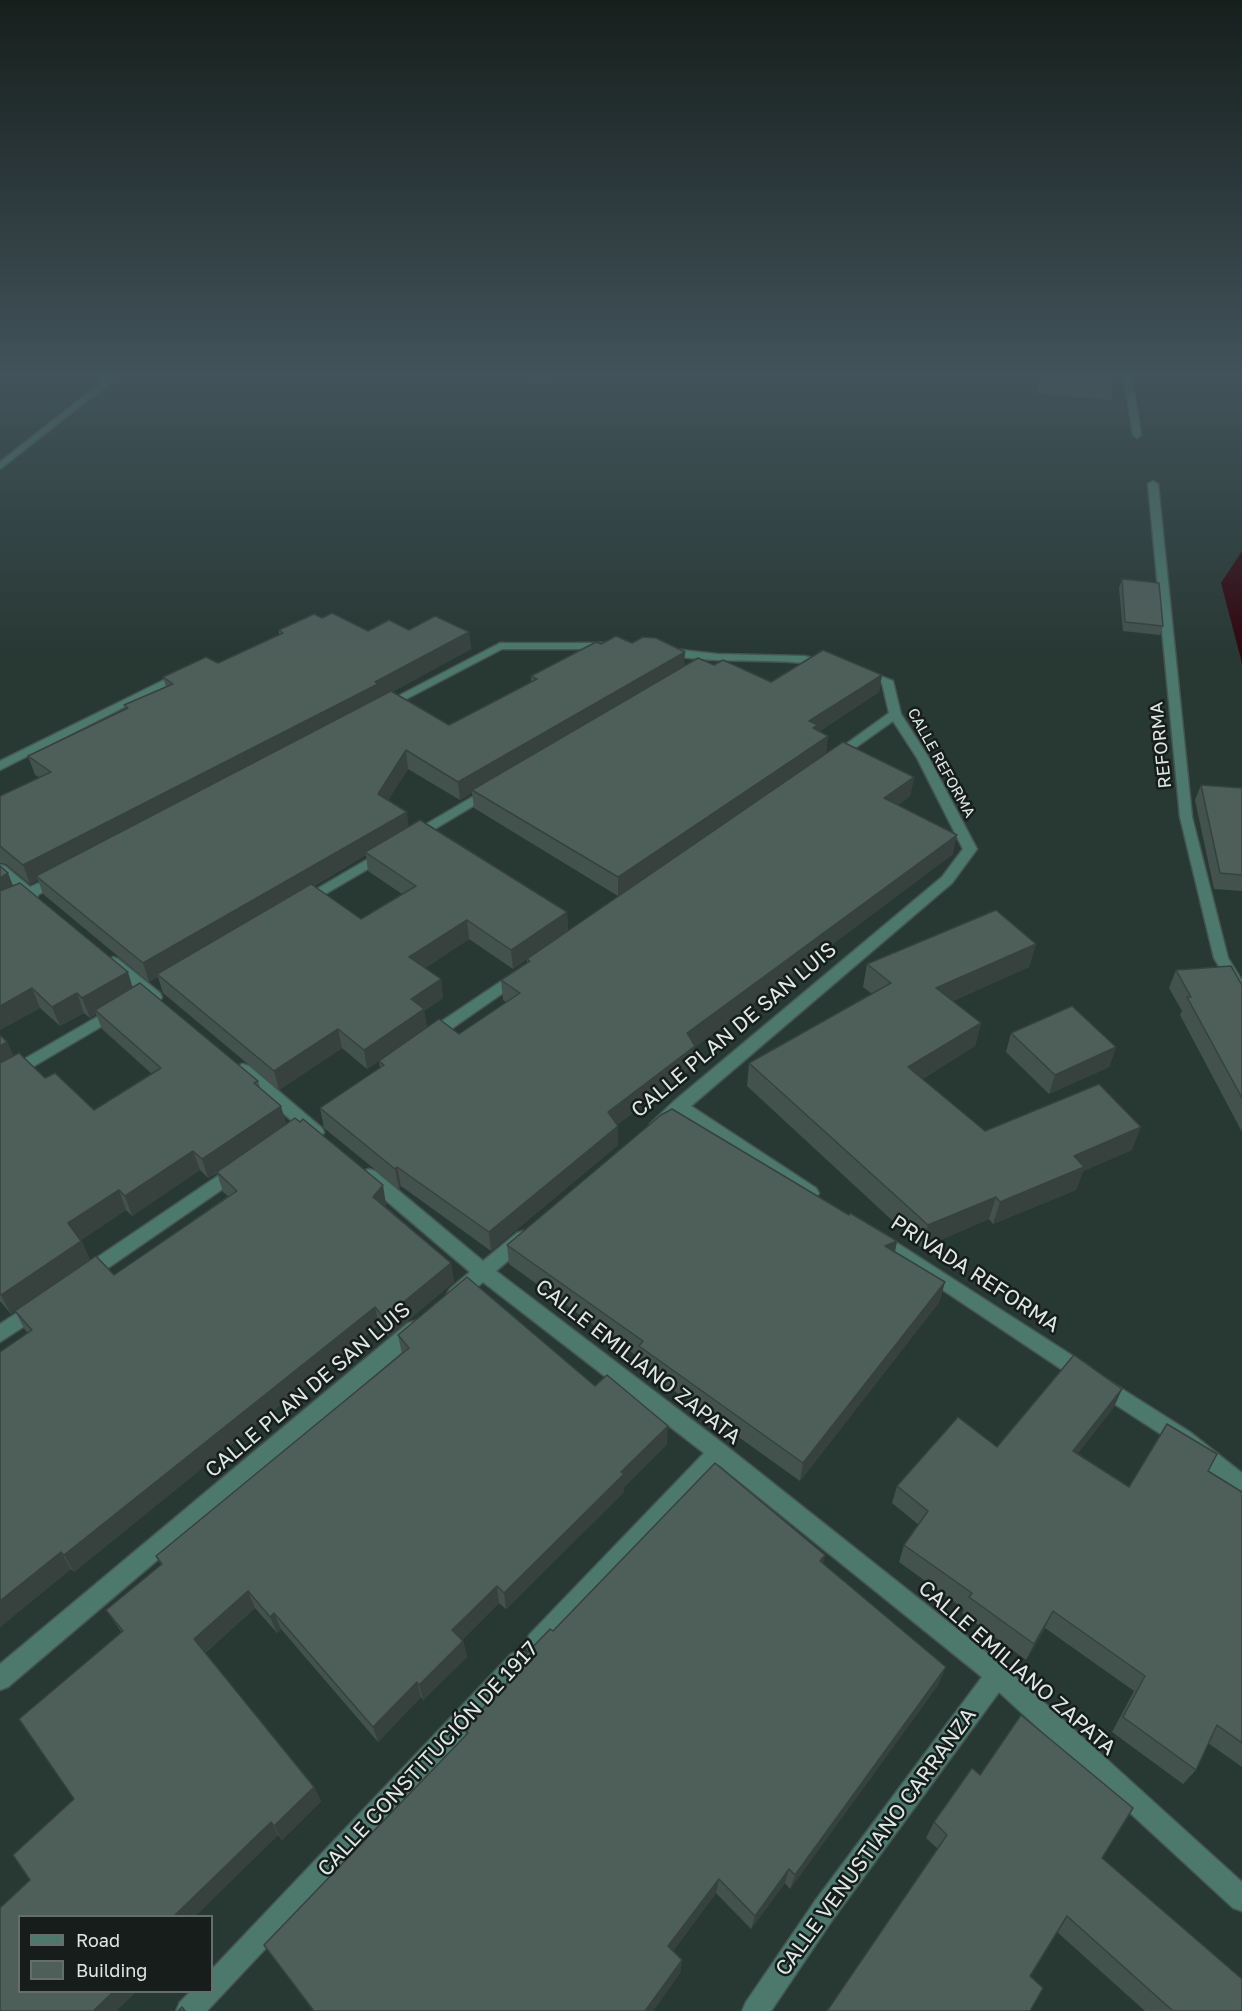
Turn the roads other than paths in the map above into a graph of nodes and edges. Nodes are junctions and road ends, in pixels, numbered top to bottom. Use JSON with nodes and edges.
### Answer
{"nodes":[{"id":1,"x":1153,"y":484,"type":"dead end"},
{"id":2,"x":620,"y":646,"type":"edge"},
{"id":3,"x":652,"y":650,"type":"edge"},
{"id":4,"x":717,"y":657,"type":"junction"},
{"id":5,"x":833,"y":664,"type":"edge"},
{"id":6,"x":852,"y":668,"type":"edge"},
{"id":7,"x":697,"y":669,"type":"edge"},
{"id":8,"x":166,"y":682,"type":"edge"},
{"id":9,"x":374,"y":712,"type":"edge"},
{"id":10,"x":895,"y":714,"type":"junction"},
{"id":11,"x":0,"y":766,"type":"edge"},
{"id":12,"x":816,"y":769,"type":"edge"},
{"id":13,"x":500,"y":785,"type":"edge"},
{"id":14,"x":0,"y":869,"type":"edge"},
{"id":15,"x":71,"y":872,"type":"edge"},
{"id":16,"x":947,"y":880,"type":"joint"},
{"id":17,"x":29,"y":894,"type":"junction"},
{"id":18,"x":294,"y":906,"type":"edge"},
{"id":19,"x":0,"y":909,"type":"edge"},
{"id":20,"x":48,"y":909,"type":"edge"},
{"id":21,"x":103,"y":954,"type":"edge"},
{"id":22,"x":531,"y":966,"type":"edge"},
{"id":23,"x":1242,"y":993,"type":"edge"},
{"id":24,"x":144,"y":995,"type":"junction"},
{"id":25,"x":168,"y":1007,"type":"edge"},
{"id":26,"x":413,"y":1048,"type":"edge"},
{"id":27,"x":232,"y":1061,"type":"edge"},
{"id":28,"x":0,"y":1080,"type":"edge"},
{"id":29,"x":679,"y":1106,"type":"junction"},
{"id":30,"x":643,"y":1136,"type":"edge"},
{"id":31,"x":332,"y":1145,"type":"edge"},
{"id":32,"x":246,"y":1163,"type":"edge"},
{"id":33,"x":358,"y":1167,"type":"edge"},
{"id":34,"x":827,"y":1204,"type":"edge"},
{"id":35,"x":536,"y":1227,"type":"edge"},
{"id":36,"x":867,"y":1230,"type":"edge"},
{"id":37,"x":483,"y":1272,"type":"junction"},
{"id":38,"x":69,"y":1286,"type":"edge"},
{"id":39,"x":49,"y":1299,"type":"edge"},
{"id":40,"x":446,"y":1302,"type":"edge"},
{"id":41,"x":428,"y":1318,"type":"edge"},
{"id":42,"x":0,"y":1334,"type":"edge"},
{"id":43,"x":718,"y":1452,"type":"junction"},
{"id":44,"x":1242,"y":1485,"type":"edge"},
{"id":45,"x":997,"y":1675,"type":"junction"},
{"id":46,"x":0,"y":1679,"type":"edge"},
{"id":47,"x":1242,"y":1899,"type":"edge"},
{"id":48,"x":213,"y":1986,"type":"edge"},
{"id":49,"x":206,"y":1993,"type":"edge"},
{"id":50,"x":189,"y":2011,"type":"edge"},
{"id":51,"x":755,"y":2011,"type":"edge"}],
"edges":[{"from":1,"to":23,"type":"street","name":"REFORMA"},
{"from":2,"to":9,"type":"street"},
{"from":3,"to":4,"type":"street"},
{"from":4,"to":5,"type":"street"},
{"from":4,"to":7,"type":"street"},
{"from":6,"to":10,"type":"street","name":"CALLE REFORMA"},
{"from":8,"to":11,"type":"street"},
{"from":10,"to":12,"type":"street"},
{"from":10,"to":16,"type":"street","name":"CALLE REFORMA"},
{"from":13,"to":18,"type":"street"},
{"from":14,"to":17,"type":"street"},
{"from":15,"to":17,"type":"street"},
{"from":16,"to":29,"type":"street","name":"CALLE PLAN DE SAN LUIS"},
{"from":17,"to":19,"type":"street"},
{"from":17,"to":20,"type":"street"},
{"from":21,"to":24,"type":"street"},
{"from":22,"to":26,"type":"street"},
{"from":24,"to":25,"type":"street"},
{"from":24,"to":28,"type":"street"},
{"from":27,"to":31,"type":"street"},
{"from":29,"to":30,"type":"street","name":"CALLE PLAN DE SAN LUIS"},
{"from":29,"to":34,"type":"street"},
{"from":32,"to":38,"type":"street"},
{"from":33,"to":37,"type":"street","name":"CALLE EMILIANO ZAPATA"},
{"from":35,"to":37,"type":"street"},
{"from":36,"to":44,"type":"street","name":"PRIVADA REFORMA"},
{"from":37,"to":40,"type":"street"},
{"from":37,"to":43,"type":"street","name":"CALLE EMILIANO ZAPATA"},
{"from":39,"to":42,"type":"street"},
{"from":41,"to":46,"type":"street","name":"CALLE PLAN DE SAN LUIS"},
{"from":43,"to":45,"type":"street","name":"CALLE EMILIANO ZAPATA"},
{"from":43,"to":48,"type":"street","name":"CALLE CONSTITUCIÓN DE 1917"},
{"from":45,"to":47,"type":"street","name":"CALLE EMILIANO ZAPATA"},
{"from":45,"to":51,"type":"street","name":"CALLE VENUSTIANO CARRANZA"},
{"from":49,"to":50,"type":"street"}]}
